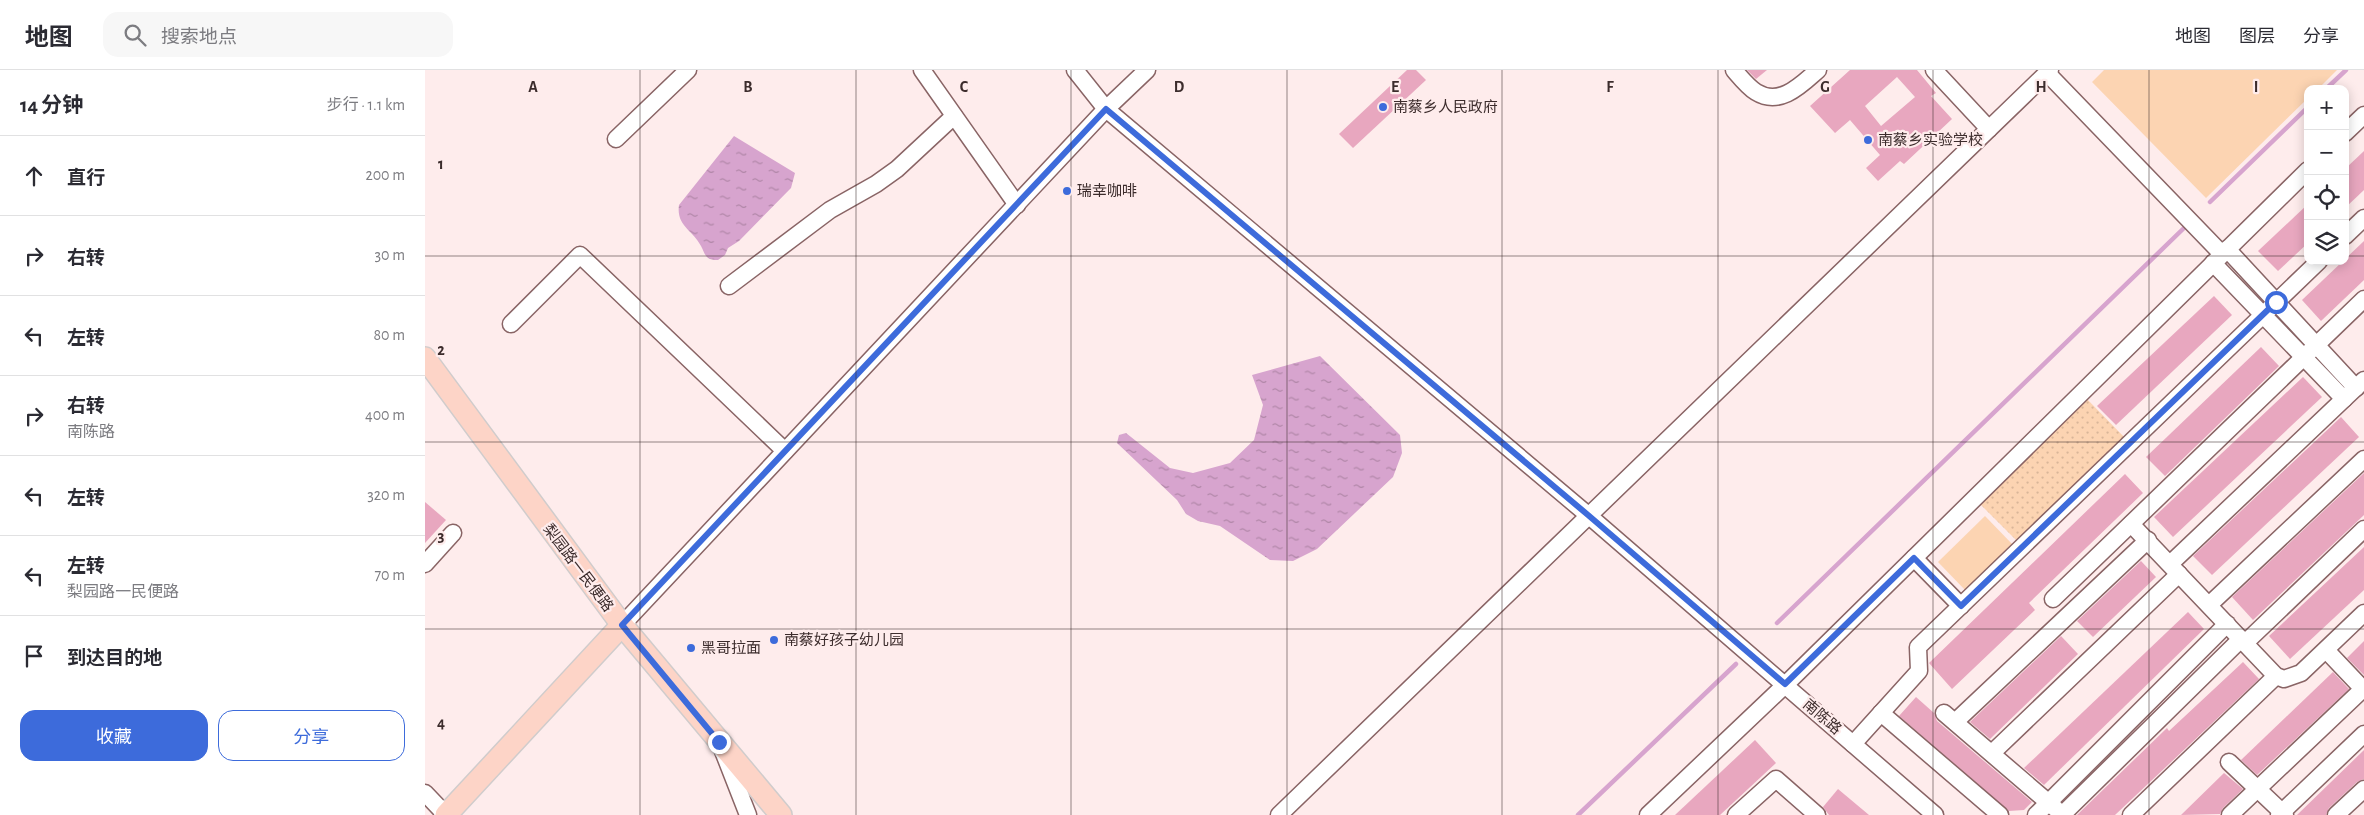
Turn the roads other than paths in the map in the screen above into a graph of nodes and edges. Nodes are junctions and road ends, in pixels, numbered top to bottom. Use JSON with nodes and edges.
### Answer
{"nodes":[{"id":1,"x":688,"y":70,"type":"edge"},
{"id":2,"x":922,"y":70,"type":"edge"},
{"id":3,"x":1075,"y":70,"type":"edge"},
{"id":4,"x":1147,"y":70,"type":"edge"},
{"id":5,"x":1733,"y":70,"type":"edge"},
{"id":6,"x":1818,"y":70,"type":"edge"},
{"id":7,"x":1934,"y":70,"type":"edge"},
{"id":8,"x":2049,"y":71,"type":"edge"},
{"id":9,"x":1106,"y":109,"type":"junction"},
{"id":10,"x":2364,"y":115,"type":"edge"},
{"id":11,"x":954,"y":116,"type":"junction"},
{"id":12,"x":1989,"y":129,"type":"junction"},
{"id":13,"x":2348,"y":130,"type":"edge"},
{"id":14,"x":616,"y":139,"type":"dead end"},
{"id":15,"x":2304,"y":174,"type":"edge"},
{"id":16,"x":1017,"y":205,"type":"junction"},
{"id":17,"x":2364,"y":218,"type":"edge"},
{"id":18,"x":2349,"y":232,"type":"edge"},
{"id":19,"x":2221,"y":256,"type":"junction"},
{"id":20,"x":2315,"y":265,"type":"edge"},
{"id":21,"x":729,"y":286,"type":"dead end"},
{"id":22,"x":2364,"y":299,"type":"edge"},
{"id":23,"x":2276,"y":302,"type":"junction"},
{"id":24,"x":2263,"y":315,"type":"junction"},
{"id":25,"x":511,"y":324,"type":"dead end"},
{"id":26,"x":2309,"y":352,"type":"junction"},
{"id":27,"x":425,"y":358,"type":"edge"},
{"id":28,"x":2360,"y":384,"type":"edge"},
{"id":29,"x":2344,"y":399,"type":"junction"},
{"id":30,"x":785,"y":452,"type":"junction"},
{"id":31,"x":2364,"y":459,"type":"edge"},
{"id":32,"x":1588,"y":515,"type":"junction"},
{"id":33,"x":2131,"y":524,"type":"junction"},
{"id":34,"x":2364,"y":529,"type":"edge"},
{"id":35,"x":453,"y":533,"type":"dead end"},
{"id":36,"x":2148,"y":540,"type":"junction"},
{"id":37,"x":1914,"y":558,"type":"junction"},
{"id":38,"x":425,"y":564,"type":"edge"},
{"id":39,"x":2175,"y":569,"type":"junction"},
{"id":40,"x":2053,"y":599,"type":"dead end"},
{"id":41,"x":2209,"y":605,"type":"junction"},
{"id":42,"x":1961,"y":606,"type":"junction"},
{"id":43,"x":2364,"y":613,"type":"edge"},
{"id":44,"x":2227,"y":624,"type":"junction"},
{"id":45,"x":622,"y":625,"type":"junction"},
{"id":46,"x":2243,"y":641,"type":"junction"},
{"id":47,"x":2326,"y":650,"type":"junction"},
{"id":48,"x":2276,"y":676,"type":"junction"},
{"id":49,"x":1785,"y":684,"type":"junction"},
{"id":50,"x":2364,"y":689,"type":"edge"},
{"id":51,"x":1881,"y":713,"type":"junction"},
{"id":52,"x":2364,"y":734,"type":"edge"},
{"id":53,"x":719,"y":742,"type":"junction"},
{"id":54,"x":1853,"y":744,"type":"junction"},
{"id":55,"x":1992,"y":753,"type":"junction"},
{"id":56,"x":2229,"y":762,"type":"dead end"},
{"id":57,"x":2258,"y":789,"type":"junction"},
{"id":58,"x":2364,"y":789,"type":"edge"},
{"id":59,"x":425,"y":793,"type":"edge"},
{"id":60,"x":2049,"y":802,"type":"junction"},
{"id":61,"x":2282,"y":814,"type":"edge"},
{"id":62,"x":446,"y":815,"type":"edge"},
{"id":63,"x":748,"y":815,"type":"edge"},
{"id":64,"x":781,"y":815,"type":"edge"},
{"id":65,"x":1279,"y":815,"type":"edge"},
{"id":66,"x":1648,"y":815,"type":"edge"},
{"id":67,"x":1736,"y":815,"type":"edge"},
{"id":68,"x":1817,"y":815,"type":"edge"},
{"id":69,"x":1935,"y":815,"type":"edge"},
{"id":70,"x":2000,"y":815,"type":"edge"},
{"id":71,"x":2036,"y":815,"type":"edge"},
{"id":72,"x":2063,"y":815,"type":"edge"},
{"id":73,"x":2131,"y":815,"type":"edge"},
{"id":74,"x":2230,"y":815,"type":"edge"},
{"id":75,"x":2336,"y":815,"type":"edge"}],
"edges":[{"from":1,"to":14,"type":"street"},
{"from":2,"to":11,"type":"street"},
{"from":3,"to":9,"type":"street","name":"南陈路"},
{"from":4,"to":9,"type":"street"},
{"from":5,"to":6,"type":"street"},
{"from":7,"to":12,"type":"street"},
{"from":8,"to":12,"type":"street"},
{"from":8,"to":19,"type":"street"},
{"from":9,"to":16,"type":"street"},
{"from":9,"to":32,"type":"street","name":"南陈路"},
{"from":10,"to":13,"type":"street"},
{"from":11,"to":16,"type":"street"},
{"from":11,"to":21,"type":"street"},
{"from":12,"to":32,"type":"street"},
{"from":15,"to":19,"type":"street"},
{"from":16,"to":30,"type":"street"},
{"from":17,"to":18,"type":"street"},
{"from":19,"to":23,"type":"street"},
{"from":19,"to":24,"type":"street"},
{"from":19,"to":37,"type":"street"},
{"from":20,"to":23,"type":"street"},
{"from":22,"to":26,"type":"street"},
{"from":23,"to":24,"type":"street"},
{"from":23,"to":26,"type":"street"},
{"from":24,"to":26,"type":"street"},
{"from":24,"to":42,"type":"street"},
{"from":25,"to":30,"type":"street"},
{"from":26,"to":28,"type":"street"},
{"from":26,"to":29,"type":"street"},
{"from":26,"to":33,"type":"street"},
{"from":27,"to":45,"type":"main road","name":"梨园路一民便路"},
{"from":28,"to":29,"type":"street"},
{"from":29,"to":39,"type":"street"},
{"from":30,"to":45,"type":"street"},
{"from":31,"to":41,"type":"street"},
{"from":32,"to":49,"type":"street","name":"南陈路"},
{"from":32,"to":65,"type":"street"},
{"from":33,"to":36,"type":"street"},
{"from":33,"to":40,"type":"street"},
{"from":34,"to":46,"type":"street"},
{"from":35,"to":38,"type":"street"},
{"from":36,"to":39,"type":"street"},
{"from":36,"to":55,"type":"street"},
{"from":37,"to":42,"type":"street"},
{"from":37,"to":49,"type":"street"},
{"from":39,"to":41,"type":"street"},
{"from":39,"to":55,"type":"street"},
{"from":41,"to":44,"type":"street"},
{"from":42,"to":51,"type":"street"},
{"from":43,"to":47,"type":"street"},
{"from":44,"to":46,"type":"street"},
{"from":44,"to":60,"type":"street"},
{"from":45,"to":53,"type":"main road","name":"梨园路一民便路"},
{"from":45,"to":62,"type":"main road"},
{"from":46,"to":48,"type":"street"},
{"from":46,"to":72,"type":"street"},
{"from":47,"to":48,"type":"street"},
{"from":47,"to":50,"type":"street"},
{"from":48,"to":73,"type":"street"},
{"from":49,"to":54,"type":"street","name":"南陈路"},
{"from":49,"to":66,"type":"street"},
{"from":50,"to":57,"type":"street"},
{"from":51,"to":54,"type":"street"},
{"from":51,"to":70,"type":"street"},
{"from":52,"to":61,"type":"street"},
{"from":53,"to":63,"type":"street"},
{"from":53,"to":64,"type":"main road","name":"梨园路一民便路"},
{"from":54,"to":69,"type":"street","name":"南陈路"},
{"from":55,"to":60,"type":"street"},
{"from":56,"to":57,"type":"street"},
{"from":57,"to":61,"type":"street"},
{"from":57,"to":74,"type":"street"},
{"from":58,"to":75,"type":"street"},
{"from":59,"to":62,"type":"street"},
{"from":60,"to":71,"type":"street"},
{"from":60,"to":72,"type":"street"},
{"from":67,"to":68,"type":"street"}]}
